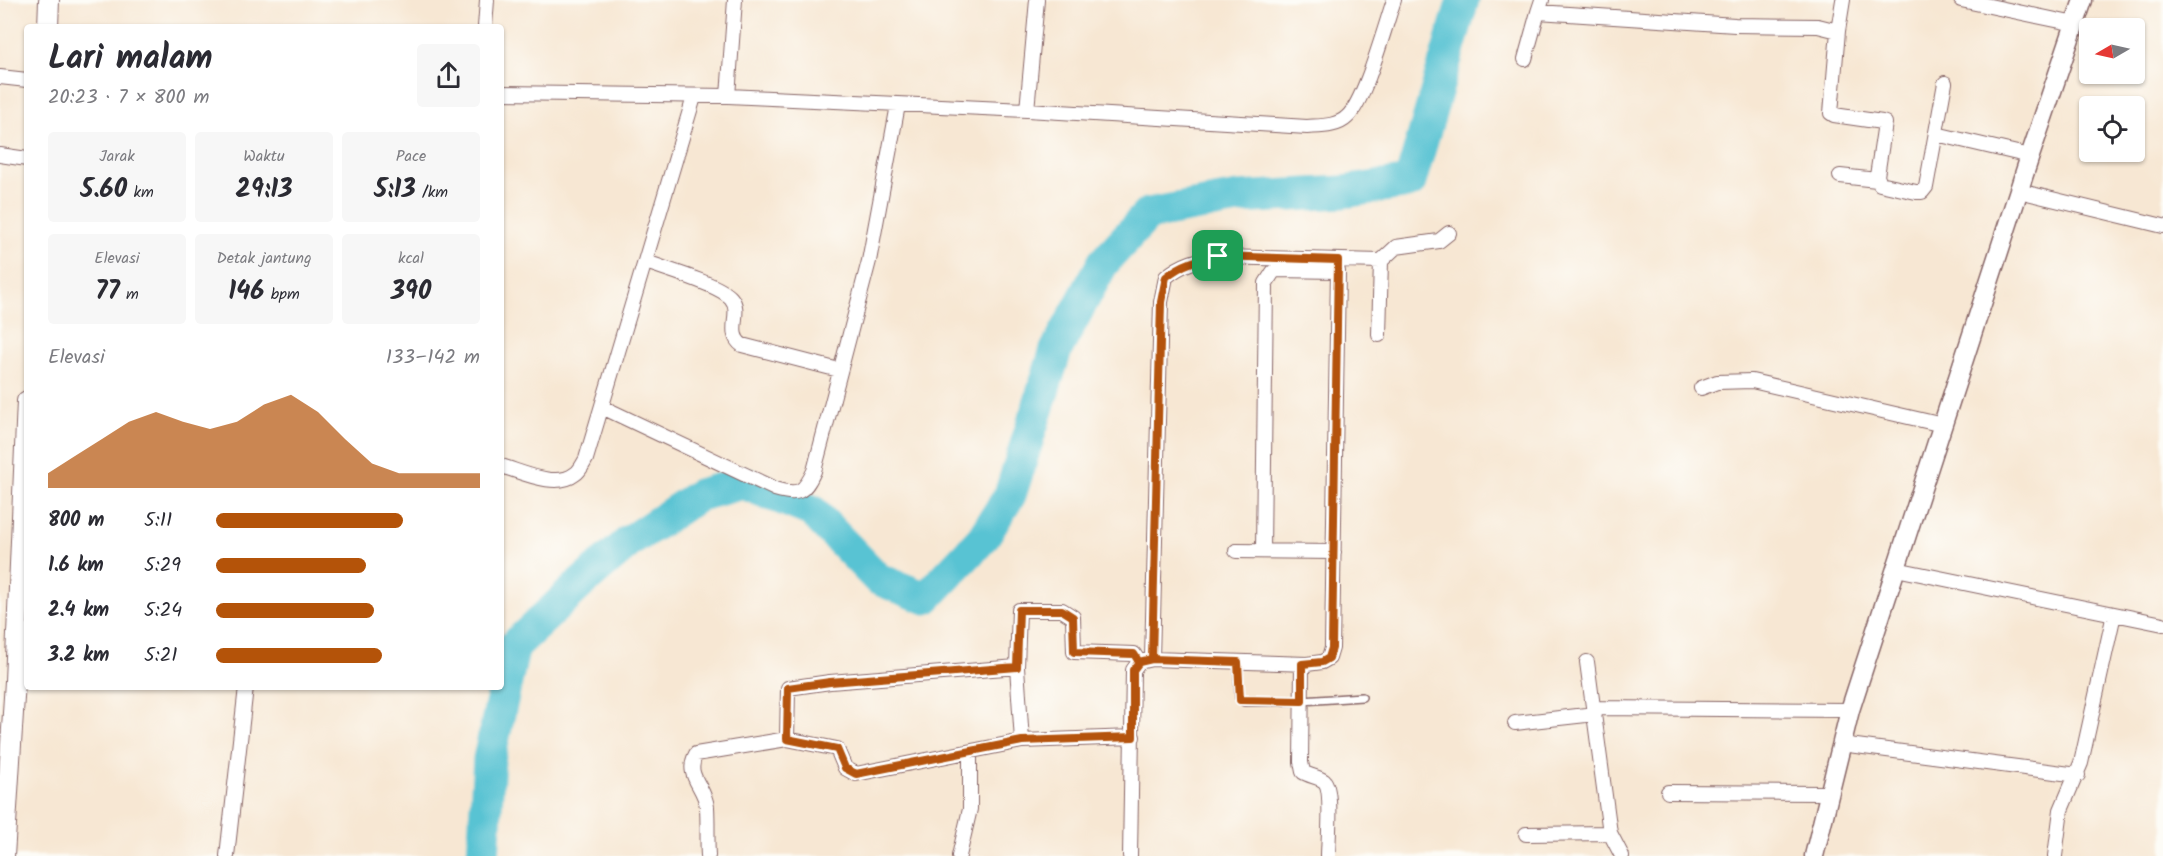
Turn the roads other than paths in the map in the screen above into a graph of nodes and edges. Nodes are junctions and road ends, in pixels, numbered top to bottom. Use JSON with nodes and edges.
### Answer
{"nodes":[{"id":1,"x":49,"y":0,"type":"edge"},
{"id":2,"x":487,"y":0,"type":"edge"},
{"id":3,"x":735,"y":0,"type":"edge"},
{"id":4,"x":1037,"y":0,"type":"edge"},
{"id":5,"x":1394,"y":0,"type":"edge"},
{"id":6,"x":1843,"y":0,"type":"edge"},
{"id":7,"x":1961,"y":0,"type":"edge"},
{"id":8,"x":2083,"y":0,"type":"edge"},
{"id":9,"x":1540,"y":6,"type":"edge"},
{"id":10,"x":48,"y":24,"type":"edge"},
{"id":11,"x":486,"y":24,"type":"edge"},
{"id":12,"x":2075,"y":24,"type":"junction"},
{"id":13,"x":1838,"y":31,"type":"junction"},
{"id":14,"x":1525,"y":59,"type":"dead end"},
{"id":15,"x":0,"y":77,"type":"edge"},
{"id":16,"x":24,"y":80,"type":"edge"},
{"id":17,"x":1945,"y":83,"type":"dead end"},
{"id":18,"x":504,"y":93,"type":"edge"},
{"id":19,"x":728,"y":96,"type":"junction"},
{"id":20,"x":694,"y":97,"type":"junction"},
{"id":21,"x":898,"y":105,"type":"junction"},
{"id":22,"x":1027,"y":110,"type":"junction"},
{"id":23,"x":1936,"y":135,"type":"junction"},
{"id":24,"x":0,"y":155,"type":"edge"},
{"id":25,"x":2030,"y":156,"type":"junction"},
{"id":26,"x":24,"y":159,"type":"edge"},
{"id":27,"x":1840,"y":176,"type":"dead end"},
{"id":28,"x":1877,"y":180,"type":"junction"},
{"id":29,"x":2019,"y":191,"type":"junction"},
{"id":30,"x":2163,"y":226,"type":"edge"},
{"id":31,"x":1449,"y":233,"type":"dead end"},
{"id":32,"x":1381,"y":261,"type":"junction"},
{"id":33,"x":646,"y":262,"type":"junction"},
{"id":34,"x":1338,"y":266,"type":"junction"},
{"id":35,"x":1379,"y":335,"type":"dead end"},
{"id":36,"x":839,"y":370,"type":"junction"},
{"id":37,"x":1701,"y":388,"type":"dead end"},
{"id":38,"x":602,"y":407,"type":"junction"},
{"id":39,"x":1943,"y":425,"type":"junction"},
{"id":40,"x":504,"y":467,"type":"edge"},
{"id":41,"x":24,"y":479,"type":"edge"},
{"id":42,"x":1236,"y":551,"type":"dead end"},
{"id":43,"x":1263,"y":552,"type":"junction"},
{"id":44,"x":1334,"y":552,"type":"junction"},
{"id":45,"x":1896,"y":569,"type":"junction"},
{"id":46,"x":2114,"y":614,"type":"junction"},
{"id":47,"x":2163,"y":624,"type":"edge"},
{"id":48,"x":1145,"y":660,"type":"junction"},
{"id":49,"x":1238,"y":662,"type":"junction"},
{"id":50,"x":1587,"y":662,"type":"dead end"},
{"id":51,"x":1302,"y":664,"type":"junction"},
{"id":52,"x":1017,"y":667,"type":"junction"},
{"id":53,"x":246,"y":690,"type":"edge"},
{"id":54,"x":1362,"y":697,"type":"dead end"},
{"id":55,"x":1302,"y":701,"type":"junction"},
{"id":56,"x":1850,"y":710,"type":"junction"},
{"id":57,"x":1595,"y":711,"type":"junction"},
{"id":58,"x":1515,"y":723,"type":"dead end"},
{"id":59,"x":1133,"y":737,"type":"junction"},
{"id":60,"x":787,"y":739,"type":"junction"},
{"id":61,"x":1022,"y":741,"type":"junction"},
{"id":62,"x":1841,"y":744,"type":"junction"},
{"id":63,"x":970,"y":753,"type":"junction"},
{"id":64,"x":2078,"y":775,"type":"junction"},
{"id":65,"x":1668,"y":792,"type":"dead end"},
{"id":66,"x":1829,"y":793,"type":"junction"},
{"id":67,"x":1610,"y":833,"type":"junction"},
{"id":68,"x":1526,"y":834,"type":"dead end"},
{"id":69,"x":4,"y":856,"type":"edge"},
{"id":70,"x":227,"y":856,"type":"edge"},
{"id":71,"x":708,"y":856,"type":"edge"},
{"id":72,"x":959,"y":856,"type":"edge"},
{"id":73,"x":1130,"y":856,"type":"edge"},
{"id":74,"x":1328,"y":856,"type":"edge"},
{"id":75,"x":1622,"y":856,"type":"edge"},
{"id":76,"x":1814,"y":856,"type":"edge"},
{"id":77,"x":2055,"y":856,"type":"edge"}],
"edges":[{"from":1,"to":10,"type":"main road"},
{"from":2,"to":11,"type":"street"},
{"from":3,"to":19,"type":"street"},
{"from":4,"to":22,"type":"street"},
{"from":5,"to":22,"type":"street"},
{"from":6,"to":13,"type":"street"},
{"from":7,"to":12,"type":"street"},
{"from":8,"to":12,"type":"street"},
{"from":9,"to":13,"type":"street"},
{"from":9,"to":14,"type":"street"},
{"from":12,"to":25,"type":"street"},
{"from":13,"to":28,"type":"street"},
{"from":15,"to":16,"type":"street"},
{"from":17,"to":23,"type":"street"},
{"from":18,"to":20,"type":"street"},
{"from":19,"to":20,"type":"street"},
{"from":19,"to":21,"type":"street"},
{"from":20,"to":33,"type":"street"},
{"from":21,"to":22,"type":"street"},
{"from":21,"to":36,"type":"street"},
{"from":23,"to":25,"type":"street"},
{"from":23,"to":28,"type":"street"},
{"from":24,"to":26,"type":"street"},
{"from":25,"to":29,"type":"street"},
{"from":27,"to":28,"type":"street"},
{"from":29,"to":30,"type":"street"},
{"from":29,"to":39,"type":"street"},
{"from":31,"to":32,"type":"street"},
{"from":32,"to":34,"type":"street"},
{"from":32,"to":35,"type":"street"},
{"from":33,"to":36,"type":"street"},
{"from":33,"to":38,"type":"street"},
{"from":34,"to":43,"type":"street"},
{"from":34,"to":44,"type":"street"},
{"from":34,"to":48,"type":"street"},
{"from":36,"to":38,"type":"street"},
{"from":37,"to":39,"type":"street"},
{"from":38,"to":40,"type":"street"},
{"from":39,"to":45,"type":"street"},
{"from":41,"to":69,"type":"main road"},
{"from":42,"to":43,"type":"street"},
{"from":43,"to":44,"type":"street"},
{"from":44,"to":51,"type":"street"},
{"from":45,"to":46,"type":"street"},
{"from":45,"to":56,"type":"street"},
{"from":46,"to":47,"type":"street"},
{"from":46,"to":64,"type":"street"},
{"from":48,"to":49,"type":"street"},
{"from":48,"to":52,"type":"street"},
{"from":48,"to":59,"type":"street"},
{"from":49,"to":51,"type":"street"},
{"from":49,"to":55,"type":"lane"},
{"from":50,"to":57,"type":"street"},
{"from":51,"to":55,"type":"street"},
{"from":52,"to":60,"type":"street"},
{"from":52,"to":61,"type":"street"},
{"from":53,"to":70,"type":"street"},
{"from":54,"to":55,"type":"lane"},
{"from":55,"to":74,"type":"street"},
{"from":56,"to":57,"type":"street"},
{"from":56,"to":62,"type":"street"},
{"from":57,"to":58,"type":"street"},
{"from":57,"to":67,"type":"street"},
{"from":59,"to":61,"type":"street"},
{"from":59,"to":73,"type":"street"},
{"from":60,"to":63,"type":"street"},
{"from":60,"to":71,"type":"street"},
{"from":61,"to":63,"type":"street"},
{"from":62,"to":64,"type":"street"},
{"from":62,"to":66,"type":"street"},
{"from":63,"to":72,"type":"street"},
{"from":64,"to":77,"type":"street"},
{"from":65,"to":66,"type":"street"},
{"from":66,"to":76,"type":"street"},
{"from":67,"to":68,"type":"street"},
{"from":67,"to":75,"type":"street"}]}
